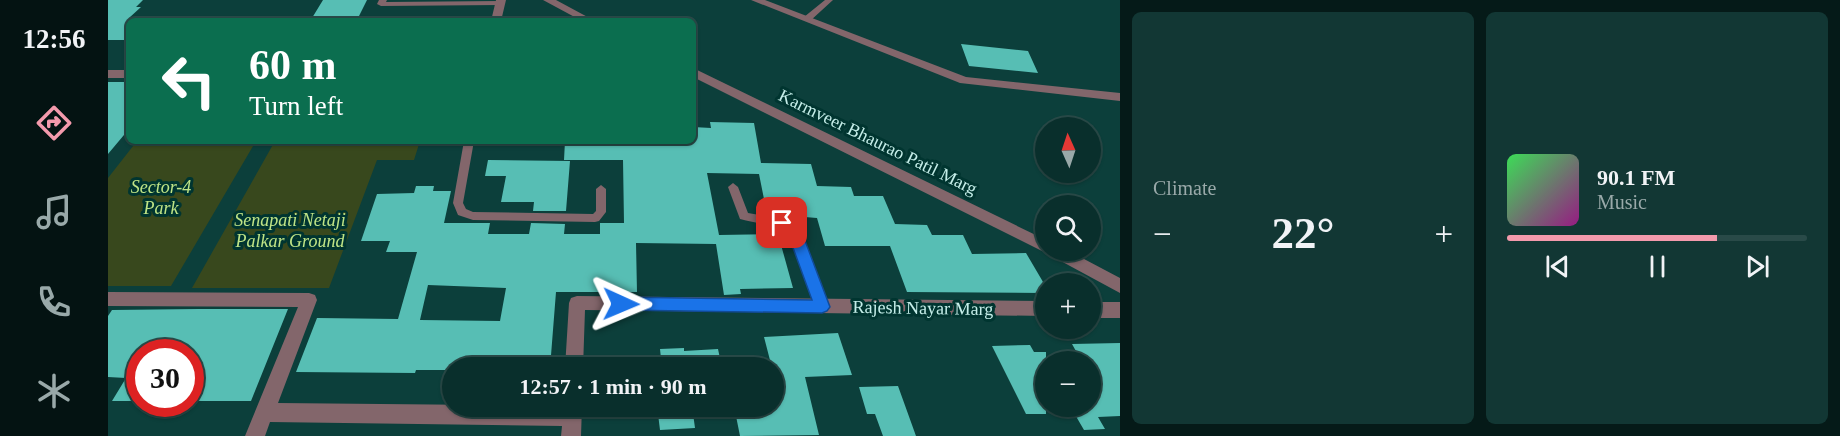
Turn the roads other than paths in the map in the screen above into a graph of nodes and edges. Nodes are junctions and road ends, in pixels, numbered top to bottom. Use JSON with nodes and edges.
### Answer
{"nodes":[{"id":1,"x":383,"y":0,"type":"edge"},
{"id":2,"x":548,"y":0,"type":"edge"},
{"id":3,"x":756,"y":0,"type":"edge"},
{"id":4,"x":829,"y":0,"type":"edge"},
{"id":5,"x":500,"y":2,"type":"edge"},
{"id":6,"x":497,"y":18,"type":"edge"},
{"id":7,"x":584,"y":18,"type":"edge"},
{"id":8,"x":807,"y":19,"type":"junction"},
{"id":9,"x":696,"y":73,"type":"edge"},
{"id":10,"x":108,"y":74,"type":"edge"},
{"id":11,"x":126,"y":74,"type":"edge"},
{"id":12,"x":1120,"y":97,"type":"edge"},
{"id":13,"x":469,"y":144,"type":"edge"},
{"id":14,"x":733,"y":187,"type":"dead end"},
{"id":15,"x":601,"y":189,"type":"dead end"},
{"id":16,"x":1035,"y":242,"type":"edge"},
{"id":17,"x":1073,"y":261,"type":"edge"},
{"id":18,"x":1120,"y":286,"type":"edge"},
{"id":19,"x":108,"y":299,"type":"edge"},
{"id":20,"x":822,"y":307,"type":"junction"},
{"id":21,"x":1035,"y":309,"type":"edge"},
{"id":22,"x":1101,"y":310,"type":"edge"},
{"id":23,"x":1120,"y":310,"type":"edge"},
{"id":24,"x":575,"y":357,"type":"edge"},
{"id":25,"x":265,"y":412,"type":"junction"},
{"id":26,"x":572,"y":420,"type":"edge"},
{"id":27,"x":255,"y":436,"type":"edge"}],
"edges":[{"from":1,"to":5,"type":"lane"},
{"from":2,"to":7,"type":"street"},
{"from":3,"to":8,"type":"street"},
{"from":4,"to":8,"type":"lane"},
{"from":5,"to":6,"type":"street"},
{"from":8,"to":12,"type":"street"},
{"from":9,"to":16,"type":"street","name":"Karmveer Bhaurao Patil Marg"},
{"from":10,"to":11,"type":"street"},
{"from":13,"to":15,"type":"lane"},
{"from":14,"to":20,"type":"lane"},
{"from":17,"to":18,"type":"street"},
{"from":19,"to":25,"type":"street"},
{"from":20,"to":21,"type":"street","name":"Rajesh Nayar Marg"},
{"from":20,"to":24,"type":"street","name":"Rajesh Nayar Marg"},
{"from":22,"to":23,"type":"street"},
{"from":25,"to":26,"type":"street"},
{"from":25,"to":27,"type":"street"}]}
